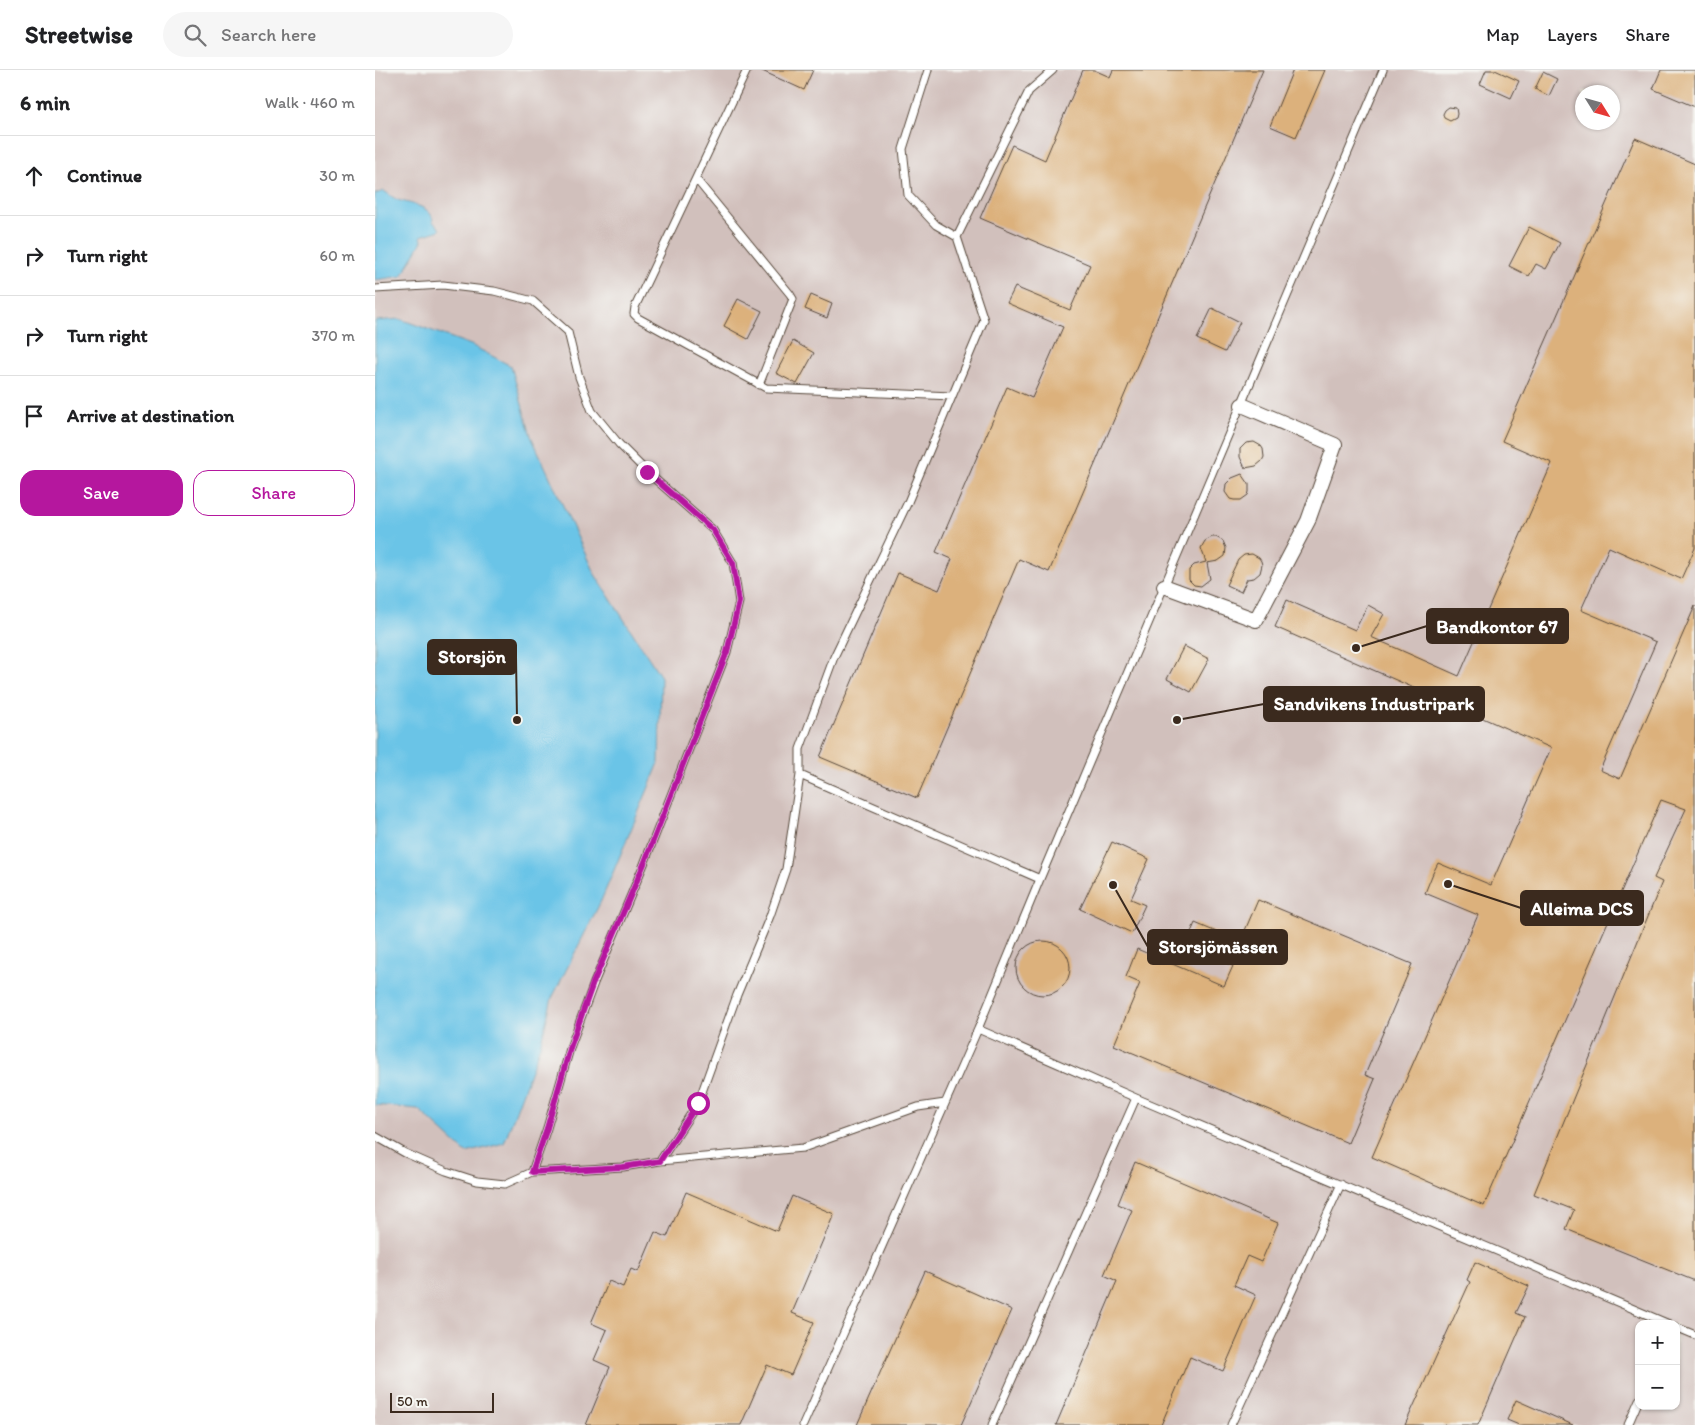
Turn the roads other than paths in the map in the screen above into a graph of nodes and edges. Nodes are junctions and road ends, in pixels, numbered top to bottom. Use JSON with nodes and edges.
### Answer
{"nodes":[{"id":1,"x":747,"y":70,"type":"edge"},
{"id":2,"x":927,"y":70,"type":"edge"},
{"id":3,"x":1053,"y":70,"type":"edge"},
{"id":4,"x":1383,"y":70,"type":"edge"},
{"id":5,"x":695,"y":179,"type":"junction"},
{"id":6,"x":957,"y":237,"type":"junction"},
{"id":7,"x":375,"y":289,"type":"edge"},
{"id":8,"x":759,"y":385,"type":"junction"},
{"id":9,"x":952,"y":396,"type":"junction"},
{"id":10,"x":1242,"y":405,"type":"junction"},
{"id":11,"x":1164,"y":586,"type":"junction"},
{"id":12,"x":799,"y":775,"type":"junction"},
{"id":13,"x":1040,"y":879,"type":"junction"},
{"id":14,"x":978,"y":1029,"type":"junction"},
{"id":15,"x":1136,"y":1098,"type":"junction"},
{"id":16,"x":945,"y":1103,"type":"junction"},
{"id":17,"x":375,"y":1136,"type":"edge"},
{"id":18,"x":660,"y":1161,"type":"junction"},
{"id":19,"x":532,"y":1172,"type":"junction"},
{"id":20,"x":1341,"y":1184,"type":"junction"},
{"id":21,"x":1660,"y":1320,"type":"edge"},
{"id":22,"x":1680,"y":1329,"type":"edge"},
{"id":23,"x":1695,"y":1335,"type":"edge"},
{"id":24,"x":1635,"y":1409,"type":"edge"},
{"id":25,"x":803,"y":1425,"type":"edge"},
{"id":26,"x":992,"y":1425,"type":"edge"},
{"id":27,"x":1231,"y":1425,"type":"edge"},
{"id":28,"x":1628,"y":1425,"type":"edge"}],
"edges":[{"from":1,"to":5,"type":"lane"},
{"from":2,"to":6,"type":"lane"},
{"from":3,"to":6,"type":"lane"},
{"from":4,"to":10,"type":"lane"},
{"from":5,"to":8,"type":"lane"},
{"from":5,"to":8,"type":"lane"},
{"from":6,"to":9,"type":"lane"},
{"from":7,"to":19,"type":"lane"},
{"from":8,"to":9,"type":"lane"},
{"from":9,"to":12,"type":"lane"},
{"from":10,"to":11,"type":"lane"},
{"from":10,"to":11,"type":"street"},
{"from":11,"to":13,"type":"lane"},
{"from":12,"to":13,"type":"lane"},
{"from":12,"to":18,"type":"lane"},
{"from":13,"to":14,"type":"lane"},
{"from":14,"to":15,"type":"lane"},
{"from":14,"to":16,"type":"lane"},
{"from":15,"to":20,"type":"lane"},
{"from":15,"to":26,"type":"lane"},
{"from":16,"to":18,"type":"lane"},
{"from":16,"to":25,"type":"lane"},
{"from":17,"to":19,"type":"lane"},
{"from":18,"to":19,"type":"lane"},
{"from":20,"to":21,"type":"lane"},
{"from":20,"to":27,"type":"lane"},
{"from":22,"to":23,"type":"lane"},
{"from":24,"to":28,"type":"lane"}]}
